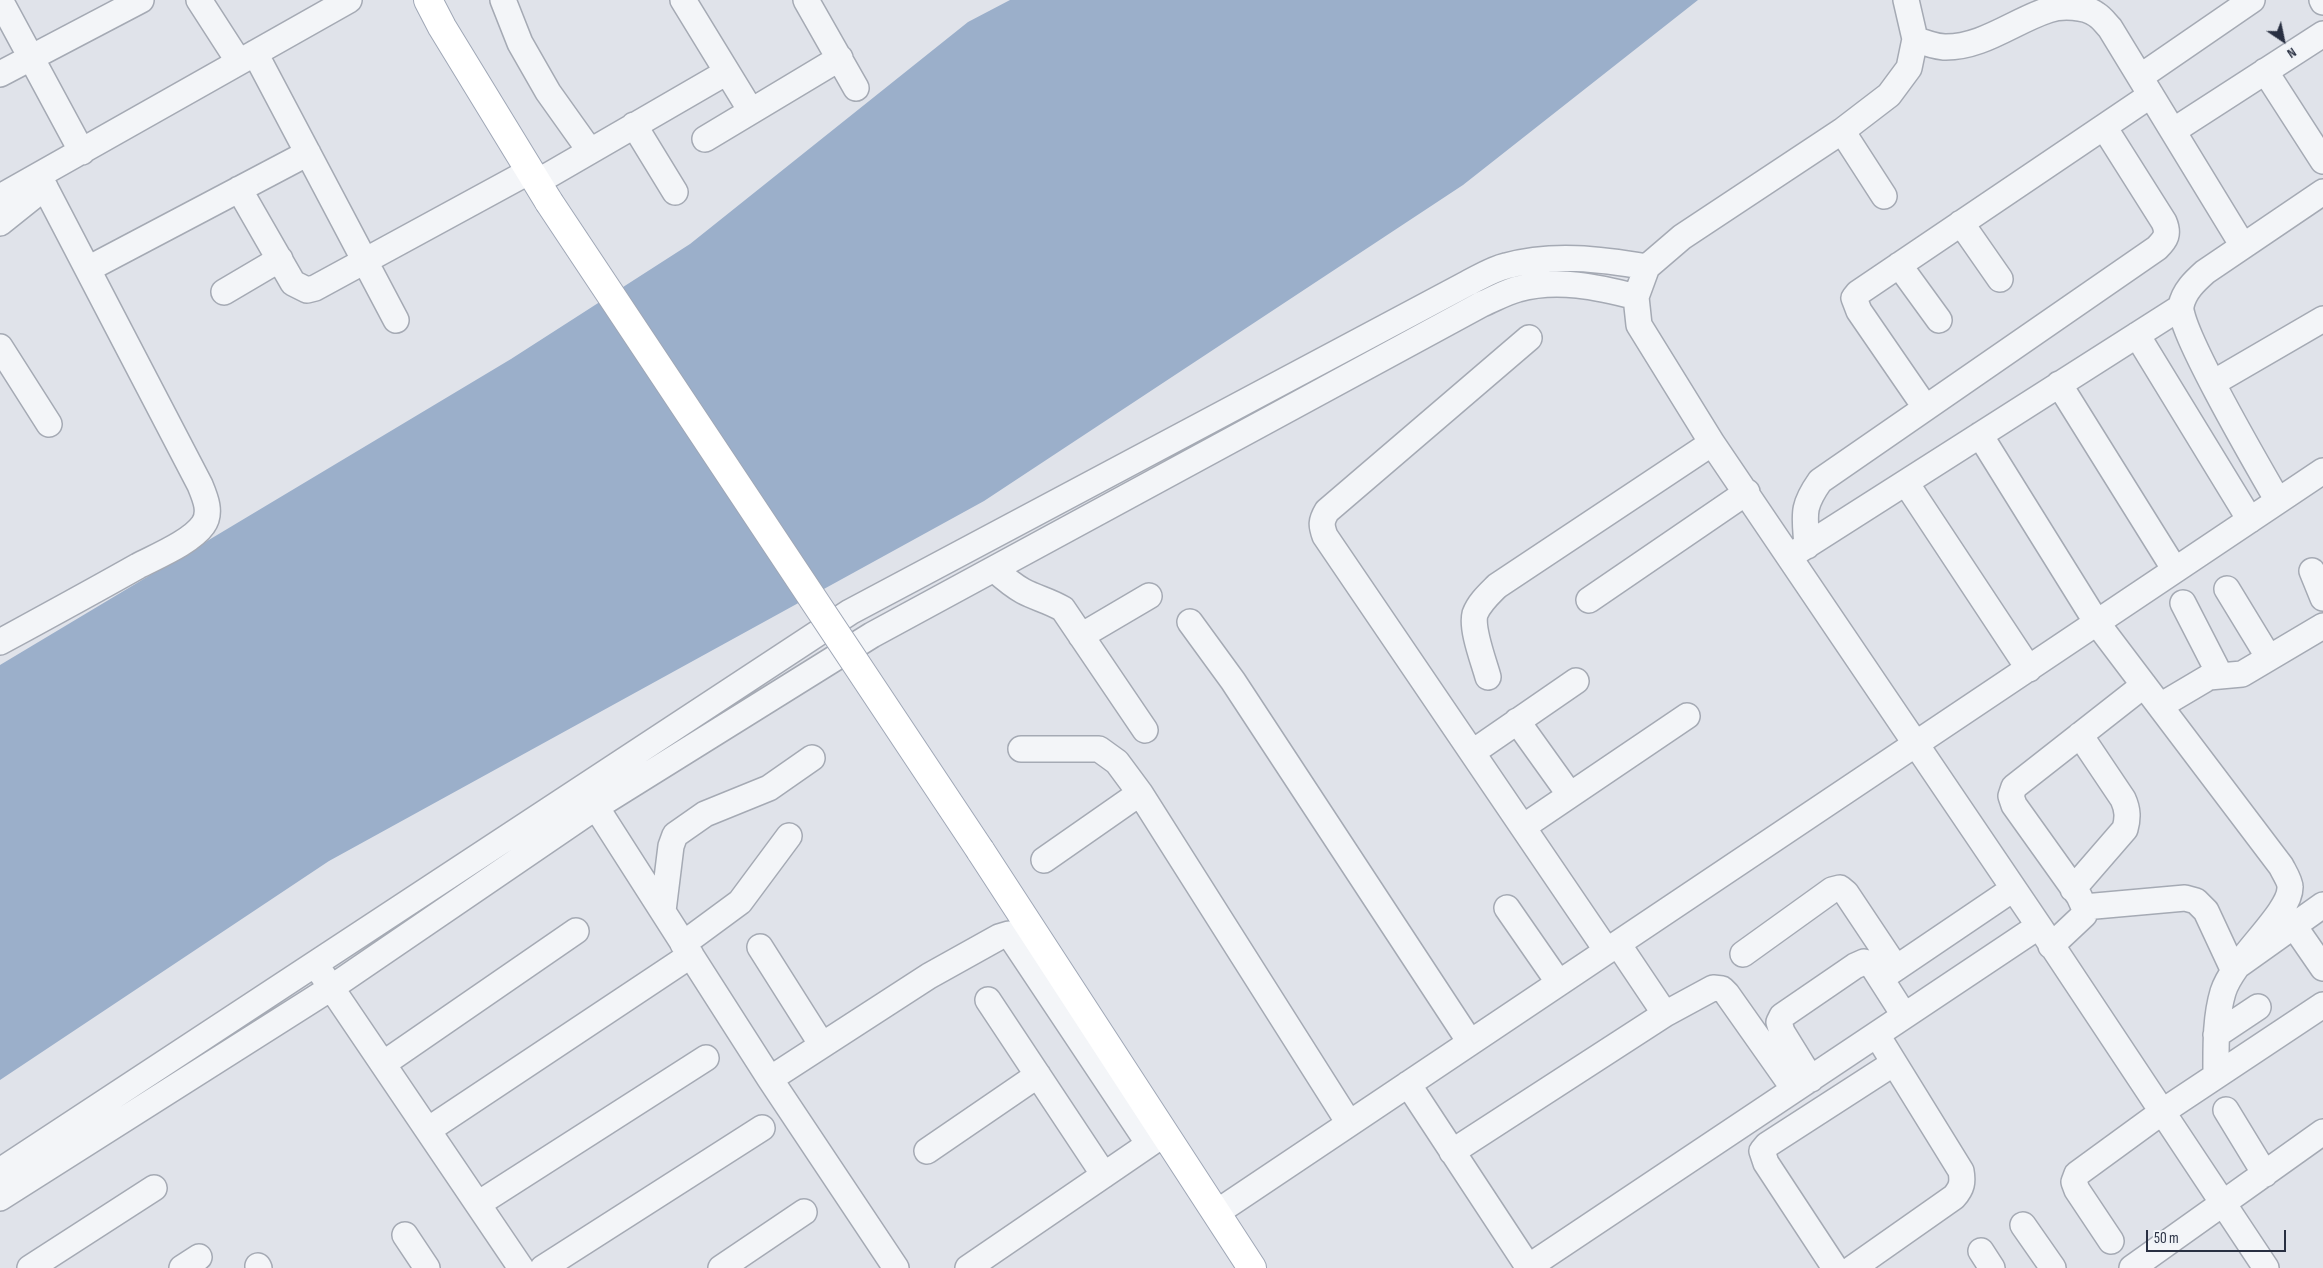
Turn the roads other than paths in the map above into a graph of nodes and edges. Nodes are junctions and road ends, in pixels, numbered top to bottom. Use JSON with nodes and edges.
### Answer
{"nodes":[{"id":1,"x":0,"y":0,"type":"edge"},
{"id":2,"x":141,"y":0,"type":"edge"},
{"id":3,"x":199,"y":0,"type":"edge"},
{"id":4,"x":349,"y":0,"type":"edge"},
{"id":5,"x":428,"y":0,"type":"edge"},
{"id":6,"x":503,"y":0,"type":"edge"},
{"id":7,"x":806,"y":0,"type":"edge"},
{"id":8,"x":1906,"y":0,"type":"edge"},
{"id":9,"x":2252,"y":0,"type":"edge"},
{"id":10,"x":690,"y":2,"type":"edge"},
{"id":11,"x":2323,"y":34,"type":"edge"},
{"id":12,"x":1915,"y":39,"type":"junction"},
{"id":13,"x":31,"y":58,"type":"junction"},
{"id":14,"x":247,"y":58,"type":"junction"},
{"id":15,"x":840,"y":58,"type":"junction"},
{"id":16,"x":2265,"y":71,"type":"junction"},
{"id":17,"x":727,"y":72,"type":"junction"},
{"id":18,"x":0,"y":74,"type":"edge"},
{"id":19,"x":2145,"y":86,"type":"junction"},
{"id":20,"x":856,"y":88,"type":"dead end"},
{"id":21,"x":751,"y":111,"type":"junction"},
{"id":22,"x":634,"y":125,"type":"junction"},
{"id":23,"x":2104,"y":127,"type":"junction"},
{"id":24,"x":1842,"y":131,"type":"junction"},
{"id":25,"x":2173,"y":131,"type":"junction"},
{"id":26,"x":705,"y":139,"type":"dead end"},
{"id":27,"x":590,"y":151,"type":"junction"},
{"id":28,"x":82,"y":152,"type":"junction"},
{"id":29,"x":308,"y":153,"type":"junction"},
{"id":30,"x":2323,"y":161,"type":"edge"},
{"id":31,"x":42,"y":181,"type":"junction"},
{"id":32,"x":539,"y":185,"type":"junction"},
{"id":33,"x":239,"y":190,"type":"junction"},
{"id":34,"x":675,"y":192,"type":"dead end"},
{"id":35,"x":1884,"y":196,"type":"dead end"},
{"id":36,"x":0,"y":197,"type":"edge"},
{"id":37,"x":2320,"y":199,"type":"edge"},
{"id":38,"x":1961,"y":223,"type":"junction"},
{"id":39,"x":0,"y":224,"type":"edge"},
{"id":40,"x":2243,"y":246,"type":"junction"},
{"id":41,"x":280,"y":259,"type":"junction"},
{"id":42,"x":364,"y":261,"type":"junction"},
{"id":43,"x":1899,"y":265,"type":"junction"},
{"id":44,"x":1647,"y":267,"type":"junction"},
{"id":45,"x":88,"y":269,"type":"junction"},
{"id":46,"x":2000,"y":279,"type":"dead end"},
{"id":47,"x":224,"y":292,"type":"dead end"},
{"id":48,"x":1636,"y":297,"type":"junction"},
{"id":49,"x":2181,"y":307,"type":"junction"},
{"id":50,"x":2323,"y":319,"type":"edge"},
{"id":51,"x":396,"y":320,"type":"dead end"},
{"id":52,"x":1939,"y":320,"type":"dead end"},
{"id":53,"x":2137,"y":334,"type":"junction"},
{"id":54,"x":1529,"y":338,"type":"dead end"},
{"id":55,"x":0,"y":347,"type":"edge"},
{"id":56,"x":2213,"y":383,"type":"junction"},
{"id":57,"x":2059,"y":384,"type":"junction"},
{"id":58,"x":1925,"y":407,"type":"junction"},
{"id":59,"x":48,"y":424,"type":"dead end"},
{"id":60,"x":1980,"y":436,"type":"junction"},
{"id":61,"x":1712,"y":443,"type":"junction"},
{"id":62,"x":2323,"y":471,"type":"edge"},
{"id":63,"x":1906,"y":483,"type":"junction"},
{"id":64,"x":1747,"y":492,"type":"junction"},
{"id":65,"x":2278,"y":501,"type":"junction"},
{"id":66,"x":2250,"y":520,"type":"junction"},
{"id":67,"x":1798,"y":551,"type":"junction"},
{"id":68,"x":994,"y":569,"type":"junction"},
{"id":69,"x":2175,"y":570,"type":"junction"},
{"id":70,"x":2312,"y":571,"type":"dead end"},
{"id":71,"x":2227,"y":589,"type":"dead end"},
{"id":72,"x":1149,"y":596,"type":"dead end"},
{"id":73,"x":2323,"y":598,"type":"edge"},
{"id":74,"x":1589,"y":600,"type":"dead end"},
{"id":75,"x":2183,"y":603,"type":"dead end"},
{"id":76,"x":1190,"y":622,"type":"dead end"},
{"id":77,"x":2097,"y":623,"type":"junction"},
{"id":78,"x":2323,"y":626,"type":"edge"},
{"id":79,"x":1081,"y":636,"type":"junction"},
{"id":80,"x":0,"y":642,"type":"edge"},
{"id":81,"x":2269,"y":658,"type":"junction"},
{"id":82,"x":2029,"y":669,"type":"junction"},
{"id":83,"x":2220,"y":675,"type":"junction"},
{"id":84,"x":1488,"y":677,"type":"dead end"},
{"id":85,"x":1576,"y":681,"type":"dead end"},
{"id":86,"x":2144,"y":685,"type":"junction"},
{"id":87,"x":2160,"y":706,"type":"junction"},
{"id":88,"x":1687,"y":716,"type":"dead end"},
{"id":89,"x":1517,"y":721,"type":"junction"},
{"id":90,"x":1144,"y":730,"type":"dead end"},
{"id":91,"x":2080,"y":735,"type":"junction"},
{"id":92,"x":1916,"y":745,"type":"junction"},
{"id":93,"x":1021,"y":749,"type":"dead end"},
{"id":94,"x":1472,"y":752,"type":"junction"},
{"id":95,"x":812,"y":758,"type":"dead end"},
{"id":96,"x":1140,"y":793,"type":"junction"},
{"id":97,"x":1570,"y":795,"type":"junction"},
{"id":98,"x":596,"y":807,"type":"junction"},
{"id":99,"x":1523,"y":827,"type":"junction"},
{"id":100,"x":789,"y":836,"type":"dead end"},
{"id":101,"x":1044,"y":860,"type":"dead end"},
{"id":102,"x":2013,"y":888,"type":"junction"},
{"id":103,"x":2079,"y":898,"type":"junction"},
{"id":104,"x":2323,"y":904,"type":"edge"},
{"id":105,"x":1507,"y":908,"type":"dead end"},
{"id":106,"x":663,"y":911,"type":"junction"},
{"id":107,"x":2294,"y":926,"type":"junction"},
{"id":108,"x":576,"y":931,"type":"dead end"},
{"id":109,"x":2045,"y":936,"type":"junction"},
{"id":110,"x":760,"y":947,"type":"dead end"},
{"id":111,"x":1612,"y":948,"type":"junction"},
{"id":112,"x":687,"y":950,"type":"junction"},
{"id":113,"x":1743,"y":954,"type":"dead end"},
{"id":114,"x":315,"y":964,"type":"junction"},
{"id":115,"x":2323,"y":968,"type":"edge"},
{"id":116,"x":2233,"y":970,"type":"junction"},
{"id":117,"x":1888,"y":974,"type":"junction"},
{"id":118,"x":1559,"y":983,"type":"junction"},
{"id":119,"x":331,"y":988,"type":"junction"},
{"id":120,"x":988,"y":1000,"type":"dead end"},
{"id":121,"x":2323,"y":1005,"type":"edge"},
{"id":122,"x":2258,"y":1007,"type":"dead end"},
{"id":123,"x":1664,"y":1014,"type":"junction"},
{"id":124,"x":1904,"y":1015,"type":"junction"},
{"id":125,"x":1877,"y":1035,"type":"junction"},
{"id":126,"x":2216,"y":1036,"type":"junction"},
{"id":127,"x":1470,"y":1042,"type":"junction"},
{"id":128,"x":822,"y":1045,"type":"junction"},
{"id":129,"x":706,"y":1058,"type":"dead end"},
{"id":130,"x":1894,"y":1063,"type":"junction"},
{"id":131,"x":383,"y":1064,"type":"junction"},
{"id":132,"x":1038,"y":1076,"type":"junction"},
{"id":133,"x":2216,"y":1076,"type":"junction"},
{"id":134,"x":770,"y":1079,"type":"junction"},
{"id":135,"x":1408,"y":1084,"type":"junction"},
{"id":136,"x":1803,"y":1084,"type":"junction"},
{"id":137,"x":2226,"y":1110,"type":"dead end"},
{"id":138,"x":2162,"y":1112,"type":"junction"},
{"id":139,"x":1349,"y":1123,"type":"junction"},
{"id":140,"x":762,"y":1128,"type":"dead end"},
{"id":141,"x":428,"y":1130,"type":"junction"},
{"id":142,"x":2323,"y":1132,"type":"edge"},
{"id":143,"x":1156,"y":1139,"type":"junction"},
{"id":144,"x":927,"y":1151,"type":"dead end"},
{"id":145,"x":1452,"y":1152,"type":"junction"},
{"id":146,"x":0,"y":1171,"type":"edge"},
{"id":147,"x":2265,"y":1174,"type":"junction"},
{"id":148,"x":1104,"y":1175,"type":"junction"},
{"id":149,"x":154,"y":1188,"type":"dead end"},
{"id":150,"x":0,"y":1198,"type":"edge"},
{"id":151,"x":478,"y":1204,"type":"junction"},
{"id":152,"x":2224,"y":1204,"type":"junction"},
{"id":153,"x":804,"y":1212,"type":"dead end"},
{"id":154,"x":1216,"y":1213,"type":"junction"},
{"id":155,"x":2023,"y":1225,"type":"dead end"},
{"id":156,"x":405,"y":1235,"type":"dead end"},
{"id":157,"x":2111,"y":1241,"type":"dead end"},
{"id":158,"x":512,"y":1265,"type":"edge"},
{"id":159,"x":30,"y":1268,"type":"edge"},
{"id":160,"x":427,"y":1268,"type":"edge"},
{"id":161,"x":543,"y":1268,"type":"edge"},
{"id":162,"x":720,"y":1268,"type":"edge"},
{"id":163,"x":896,"y":1268,"type":"edge"},
{"id":164,"x":968,"y":1268,"type":"edge"},
{"id":165,"x":1252,"y":1268,"type":"edge"},
{"id":166,"x":1528,"y":1268,"type":"edge"},
{"id":167,"x":1834,"y":1268,"type":"edge"},
{"id":168,"x":1853,"y":1268,"type":"edge"},
{"id":169,"x":2053,"y":1268,"type":"edge"},
{"id":170,"x":2132,"y":1268,"type":"edge"},
{"id":171,"x":2266,"y":1268,"type":"edge"}],
"edges":[{"from":1,"to":13,"type":"street"},
{"from":2,"to":13,"type":"street"},
{"from":3,"to":14,"type":"street"},
{"from":4,"to":14,"type":"street"},
{"from":5,"to":32,"type":"main road"},
{"from":6,"to":27,"type":"street"},
{"from":7,"to":15,"type":"street"},
{"from":8,"to":12,"type":"street"},
{"from":9,"to":19,"type":"street"},
{"from":10,"to":17,"type":"street"},
{"from":11,"to":16,"type":"street"},
{"from":12,"to":19,"type":"street"},
{"from":12,"to":24,"type":"street"},
{"from":13,"to":18,"type":"street"},
{"from":13,"to":28,"type":"street"},
{"from":14,"to":28,"type":"street"},
{"from":14,"to":29,"type":"street"},
{"from":15,"to":20,"type":"street"},
{"from":15,"to":21,"type":"street"},
{"from":16,"to":25,"type":"street"},
{"from":16,"to":30,"type":"street"},
{"from":17,"to":21,"type":"street"},
{"from":17,"to":22,"type":"street"},
{"from":19,"to":23,"type":"street"},
{"from":19,"to":25,"type":"street"},
{"from":21,"to":26,"type":"street"},
{"from":22,"to":27,"type":"street"},
{"from":22,"to":34,"type":"street"},
{"from":23,"to":38,"type":"street"},
{"from":23,"to":58,"type":"street"},
{"from":24,"to":35,"type":"street"},
{"from":24,"to":44,"type":"street"},
{"from":25,"to":40,"type":"street"},
{"from":27,"to":32,"type":"street"},
{"from":28,"to":31,"type":"street"},
{"from":29,"to":33,"type":"street"},
{"from":29,"to":42,"type":"street"},
{"from":31,"to":36,"type":"street"},
{"from":31,"to":39,"type":"street"},
{"from":31,"to":45,"type":"street"},
{"from":32,"to":42,"type":"street"},
{"from":32,"to":143,"type":"main road","bridge":true},
{"from":33,"to":41,"type":"street"},
{"from":33,"to":45,"type":"street"},
{"from":37,"to":40,"type":"street"},
{"from":38,"to":43,"type":"street"},
{"from":38,"to":46,"type":"street"},
{"from":40,"to":49,"type":"street"},
{"from":41,"to":42,"type":"street"},
{"from":41,"to":47,"type":"street"},
{"from":42,"to":51,"type":"street"},
{"from":43,"to":52,"type":"street"},
{"from":43,"to":58,"type":"street"},
{"from":44,"to":48,"type":"street"},
{"from":44,"to":114,"type":"street"},
{"from":45,"to":80,"type":"street"},
{"from":48,"to":61,"type":"street"},
{"from":48,"to":68,"type":"street"},
{"from":49,"to":53,"type":"street"},
{"from":49,"to":56,"type":"street"},
{"from":50,"to":56,"type":"street"},
{"from":53,"to":57,"type":"street"},
{"from":53,"to":66,"type":"street"},
{"from":54,"to":94,"type":"street"},
{"from":55,"to":59,"type":"street"},
{"from":56,"to":65,"type":"street"},
{"from":57,"to":60,"type":"street"},
{"from":57,"to":69,"type":"street"},
{"from":58,"to":67,"type":"street"},
{"from":60,"to":63,"type":"street"},
{"from":60,"to":77,"type":"street"},
{"from":61,"to":64,"type":"street"},
{"from":61,"to":84,"type":"street"},
{"from":62,"to":65,"type":"street"},
{"from":63,"to":67,"type":"street"},
{"from":63,"to":82,"type":"street"},
{"from":64,"to":67,"type":"street"},
{"from":64,"to":74,"type":"street"},
{"from":65,"to":66,"type":"street"},
{"from":66,"to":69,"type":"street"},
{"from":67,"to":92,"type":"street"},
{"from":68,"to":79,"type":"street"},
{"from":68,"to":98,"type":"street"},
{"from":69,"to":77,"type":"street"},
{"from":70,"to":73,"type":"street"},
{"from":71,"to":81,"type":"street"},
{"from":72,"to":79,"type":"street"},
{"from":75,"to":83,"type":"street"},
{"from":76,"to":127,"type":"street"},
{"from":77,"to":82,"type":"street"},
{"from":77,"to":86,"type":"street"},
{"from":78,"to":81,"type":"street"},
{"from":79,"to":90,"type":"street"},
{"from":81,"to":83,"type":"street"},
{"from":82,"to":92,"type":"street"},
{"from":83,"to":87,"type":"street"},
{"from":85,"to":89,"type":"street"},
{"from":86,"to":87,"type":"street"},
{"from":86,"to":91,"type":"street"},
{"from":87,"to":116,"type":"street"},
{"from":88,"to":97,"type":"street"},
{"from":89,"to":94,"type":"street"},
{"from":89,"to":97,"type":"street"},
{"from":91,"to":103,"type":"street"},
{"from":91,"to":103,"type":"street"},
{"from":92,"to":102,"type":"street"},
{"from":92,"to":111,"type":"street"},
{"from":93,"to":96,"type":"street"},
{"from":94,"to":99,"type":"street"},
{"from":95,"to":106,"type":"street"},
{"from":96,"to":101,"type":"street"},
{"from":96,"to":139,"type":"street"},
{"from":97,"to":99,"type":"street"},
{"from":98,"to":106,"type":"street"},
{"from":98,"to":119,"type":"street"},
{"from":99,"to":111,"type":"street"},
{"from":100,"to":112,"type":"street"},
{"from":102,"to":109,"type":"street"},
{"from":102,"to":117,"type":"street"},
{"from":103,"to":109,"type":"street"},
{"from":103,"to":116,"type":"street"},
{"from":104,"to":107,"type":"street"},
{"from":105,"to":118,"type":"street"},
{"from":106,"to":112,"type":"street"},
{"from":107,"to":115,"type":"street"},
{"from":107,"to":116,"type":"street"},
{"from":108,"to":131,"type":"street"},
{"from":109,"to":124,"type":"street"},
{"from":109,"to":138,"type":"street"},
{"from":110,"to":128,"type":"street"},
{"from":111,"to":118,"type":"street"},
{"from":111,"to":123,"type":"street"},
{"from":112,"to":134,"type":"street"},
{"from":112,"to":141,"type":"street"},
{"from":113,"to":117,"type":"street"},
{"from":114,"to":119,"type":"street"},
{"from":114,"to":146,"type":"street"},
{"from":116,"to":126,"type":"street"},
{"from":117,"to":124,"type":"street"},
{"from":117,"to":136,"type":"street"},
{"from":118,"to":127,"type":"street"},
{"from":119,"to":131,"type":"street"},
{"from":119,"to":150,"type":"street"},
{"from":120,"to":132,"type":"street"},
{"from":121,"to":133,"type":"street"},
{"from":122,"to":126,"type":"street"},
{"from":123,"to":136,"type":"street"},
{"from":123,"to":145,"type":"street"},
{"from":124,"to":125,"type":"street"},
{"from":125,"to":130,"type":"street"},
{"from":125,"to":136,"type":"street"},
{"from":126,"to":133,"type":"street"},
{"from":127,"to":135,"type":"street"},
{"from":128,"to":134,"type":"street"},
{"from":128,"to":143,"type":"street"},
{"from":129,"to":151,"type":"street"},
{"from":130,"to":167,"type":"street"},
{"from":130,"to":168,"type":"street"},
{"from":131,"to":141,"type":"street"},
{"from":132,"to":144,"type":"street"},
{"from":132,"to":148,"type":"street"},
{"from":133,"to":138,"type":"street"},
{"from":134,"to":163,"type":"street"},
{"from":135,"to":139,"type":"street"},
{"from":135,"to":145,"type":"street"},
{"from":136,"to":166,"type":"street"},
{"from":137,"to":147,"type":"street"},
{"from":138,"to":152,"type":"street"},
{"from":138,"to":157,"type":"street"},
{"from":139,"to":154,"type":"street"},
{"from":140,"to":161,"type":"street"},
{"from":141,"to":151,"type":"street"},
{"from":142,"to":147,"type":"street"},
{"from":143,"to":148,"type":"street"},
{"from":143,"to":154,"type":"main road"},
{"from":145,"to":166,"type":"street"},
{"from":147,"to":152,"type":"street"},
{"from":148,"to":164,"type":"street"},
{"from":149,"to":159,"type":"street"},
{"from":151,"to":158,"type":"street"},
{"from":152,"to":170,"type":"street"},
{"from":152,"to":171,"type":"street"},
{"from":153,"to":162,"type":"street"},
{"from":154,"to":165,"type":"main road"},
{"from":155,"to":169,"type":"street"},
{"from":156,"to":160,"type":"street"}]}
